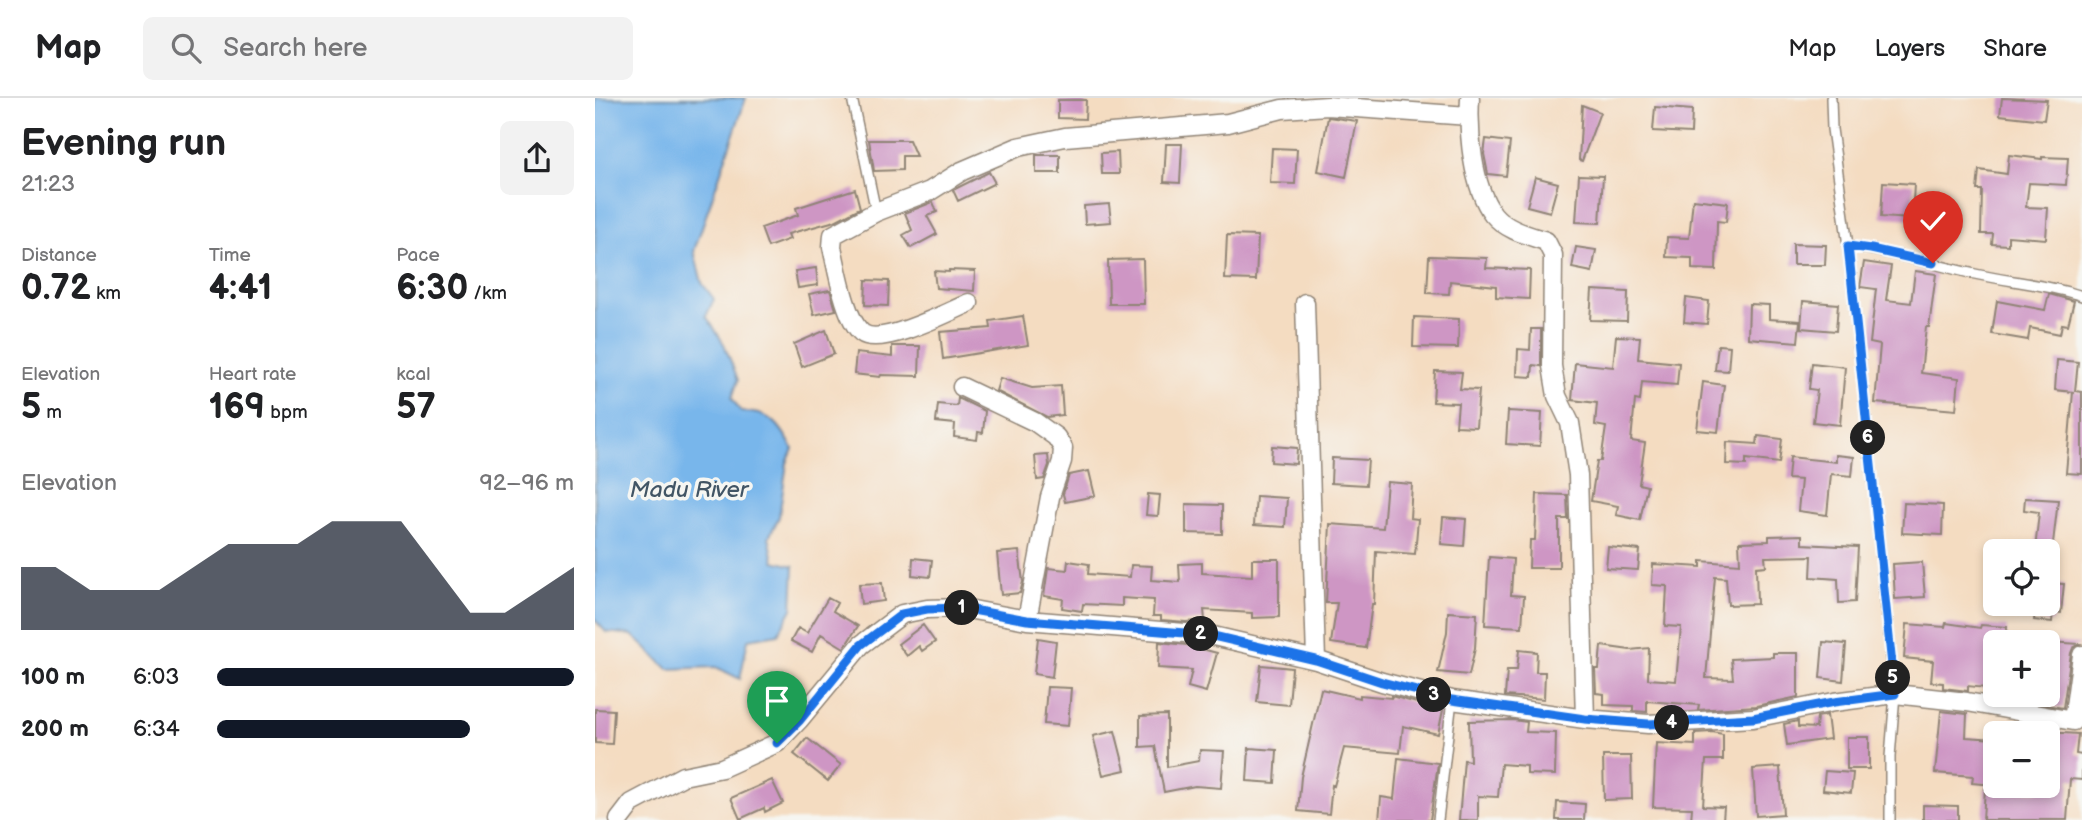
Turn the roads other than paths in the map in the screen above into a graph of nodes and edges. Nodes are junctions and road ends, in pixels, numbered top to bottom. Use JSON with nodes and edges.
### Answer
{"nodes":[{"id":1,"x":852,"y":98,"type":"edge"},
{"id":2,"x":1831,"y":98,"type":"edge"},
{"id":3,"x":1469,"y":107,"type":"edge"},
{"id":4,"x":876,"y":212,"type":"junction"},
{"id":5,"x":1848,"y":246,"type":"junction"},
{"id":6,"x":2082,"y":296,"type":"edge"},
{"id":7,"x":969,"y":303,"type":"dead end"},
{"id":8,"x":1304,"y":303,"type":"dead end"},
{"id":9,"x":962,"y":387,"type":"dead end"},
{"id":10,"x":1027,"y":620,"type":"junction"},
{"id":11,"x":2082,"y":655,"type":"edge"},
{"id":12,"x":1316,"y":660,"type":"junction"},
{"id":13,"x":1895,"y":694,"type":"junction"},
{"id":14,"x":1452,"y":700,"type":"junction"},
{"id":15,"x":1585,"y":719,"type":"junction"},
{"id":16,"x":2078,"y":721,"type":"edge"},
{"id":17,"x":619,"y":820,"type":"edge"},
{"id":18,"x":1438,"y":820,"type":"edge"},
{"id":19,"x":1890,"y":820,"type":"edge"}],
"edges":[{"from":1,"to":4,"type":"lane"},
{"from":2,"to":5,"type":"lane"},
{"from":3,"to":4,"type":"street"},
{"from":3,"to":15,"type":"street"},
{"from":4,"to":7,"type":"street"},
{"from":5,"to":6,"type":"lane"},
{"from":5,"to":13,"type":"lane"},
{"from":8,"to":12,"type":"street"},
{"from":9,"to":10,"type":"street"},
{"from":10,"to":12,"type":"street"},
{"from":10,"to":17,"type":"street"},
{"from":11,"to":16,"type":"street"},
{"from":12,"to":14,"type":"street"},
{"from":13,"to":15,"type":"street"},
{"from":13,"to":16,"type":"street"},
{"from":13,"to":19,"type":"lane"},
{"from":14,"to":15,"type":"street"},
{"from":14,"to":18,"type":"lane"}]}
